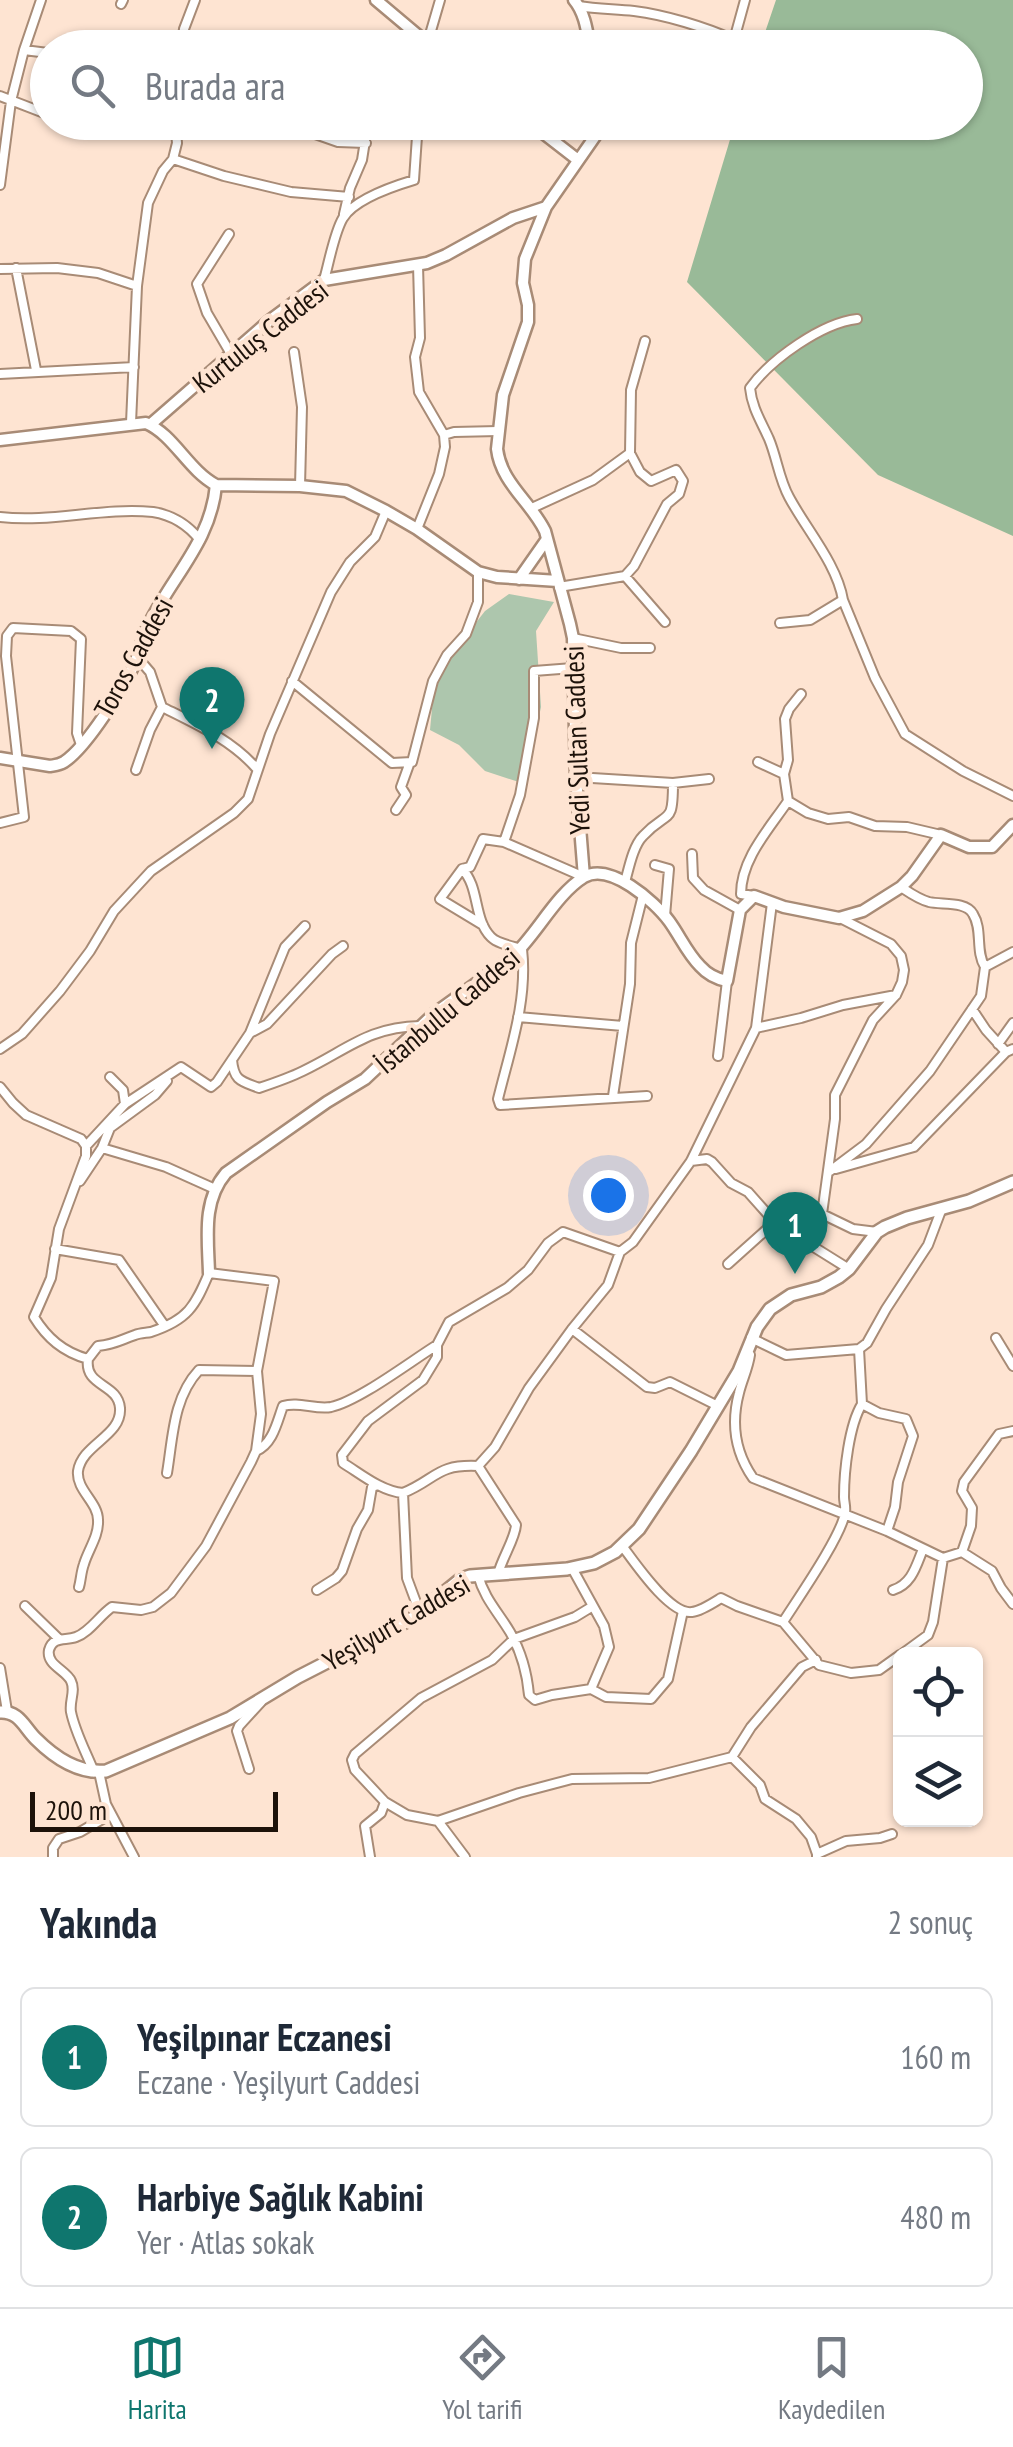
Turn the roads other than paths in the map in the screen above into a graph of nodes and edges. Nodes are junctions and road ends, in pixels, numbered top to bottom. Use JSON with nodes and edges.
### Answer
{"nodes":[{"id":1,"x":41,"y":0,"type":"edge"},
{"id":2,"x":195,"y":0,"type":"edge"},
{"id":3,"x":376,"y":0,"type":"edge"},
{"id":4,"x":440,"y":0,"type":"edge"},
{"id":5,"x":746,"y":0,"type":"edge"},
{"id":6,"x":576,"y":3,"type":"edge"},
{"id":7,"x":31,"y":30,"type":"edge"},
{"id":8,"x":184,"y":30,"type":"edge"},
{"id":9,"x":411,"y":30,"type":"edge"},
{"id":10,"x":433,"y":30,"type":"edge"},
{"id":11,"x":587,"y":30,"type":"edge"},
{"id":12,"x":704,"y":30,"type":"edge"},
{"id":13,"x":736,"y":30,"type":"edge"},
{"id":14,"x":30,"y":32,"type":"edge"},
{"id":15,"x":24,"y":50,"type":"junction"},
{"id":16,"x":30,"y":51,"type":"edge"},
{"id":17,"x":0,"y":96,"type":"edge"},
{"id":18,"x":12,"y":101,"type":"junction"},
{"id":19,"x":30,"y":108,"type":"edge"},
{"id":20,"x":176,"y":140,"type":"edge"},
{"id":21,"x":332,"y":140,"type":"edge"},
{"id":22,"x":417,"y":140,"type":"edge"},
{"id":23,"x":552,"y":140,"type":"edge"},
{"id":24,"x":592,"y":140,"type":"edge"},
{"id":25,"x":366,"y":142,"type":"joint"},
{"id":26,"x":174,"y":158,"type":"junction"},
{"id":27,"x":578,"y":160,"type":"junction"},
{"id":28,"x":0,"y":185,"type":"edge"},
{"id":29,"x":348,"y":197,"type":"junction"},
{"id":30,"x":546,"y":207,"type":"junction"},
{"id":31,"x":343,"y":217,"type":"junction"},
{"id":32,"x":229,"y":234,"type":"dead end"},
{"id":33,"x":418,"y":265,"type":"junction"},
{"id":34,"x":16,"y":268,"type":"junction"},
{"id":35,"x":0,"y":269,"type":"edge"},
{"id":36,"x":324,"y":280,"type":"junction"},
{"id":37,"x":137,"y":286,"type":"junction"},
{"id":38,"x":857,"y":319,"type":"dead end"},
{"id":39,"x":645,"y":341,"type":"dead end"},
{"id":40,"x":294,"y":352,"type":"dead end"},
{"id":41,"x":231,"y":354,"type":"junction"},
{"id":42,"x":134,"y":367,"type":"junction"},
{"id":43,"x":36,"y":370,"type":"junction"},
{"id":44,"x":0,"y":374,"type":"edge"},
{"id":45,"x":131,"y":423,"type":"junction"},
{"id":46,"x":152,"y":424,"type":"junction"},
{"id":47,"x":498,"y":431,"type":"junction"},
{"id":48,"x":444,"y":435,"type":"junction"},
{"id":49,"x":0,"y":440,"type":"edge"},
{"id":50,"x":630,"y":454,"type":"junction"},
{"id":51,"x":216,"y":485,"type":"junction"},
{"id":52,"x":300,"y":486,"type":"junction"},
{"id":53,"x":532,"y":508,"type":"junction"},
{"id":54,"x":386,"y":510,"type":"junction"},
{"id":55,"x":0,"y":517,"type":"edge"},
{"id":56,"x":416,"y":529,"type":"junction"},
{"id":57,"x":547,"y":539,"type":"junction"},
{"id":58,"x":200,"y":540,"type":"junction"},
{"id":59,"x":478,"y":572,"type":"junction"},
{"id":60,"x":625,"y":576,"type":"junction"},
{"id":61,"x":518,"y":579,"type":"junction"},
{"id":62,"x":558,"y":584,"type":"junction"},
{"id":63,"x":842,"y":600,"type":"junction"},
{"id":64,"x":665,"y":622,"type":"dead end"},
{"id":65,"x":780,"y":623,"type":"dead end"},
{"id":66,"x":573,"y":638,"type":"junction"},
{"id":67,"x":650,"y":648,"type":"dead end"},
{"id":68,"x":137,"y":657,"type":"junction"},
{"id":69,"x":573,"y":668,"type":"junction"},
{"id":70,"x":292,"y":681,"type":"junction"},
{"id":71,"x":801,"y":694,"type":"dead end"},
{"id":72,"x":162,"y":707,"type":"junction"},
{"id":73,"x":81,"y":745,"type":"junction"},
{"id":74,"x":0,"y":758,"type":"edge"},
{"id":75,"x":17,"y":760,"type":"junction"},
{"id":76,"x":410,"y":762,"type":"junction"},
{"id":77,"x":758,"y":762,"type":"dead end"},
{"id":78,"x":257,"y":769,"type":"junction"},
{"id":79,"x":136,"y":770,"type":"dead end"},
{"id":80,"x":784,"y":774,"type":"junction"},
{"id":81,"x":576,"y":777,"type":"junction"},
{"id":82,"x":709,"y":778,"type":"dead end"},
{"id":83,"x":673,"y":783,"type":"junction"},
{"id":84,"x":1013,"y":796,"type":"edge"},
{"id":85,"x":788,"y":801,"type":"junction"},
{"id":86,"x":396,"y":810,"type":"dead end"},
{"id":87,"x":0,"y":824,"type":"edge"},
{"id":88,"x":1013,"y":824,"type":"edge"},
{"id":89,"x":941,"y":835,"type":"junction"},
{"id":90,"x":504,"y":842,"type":"junction"},
{"id":91,"x":692,"y":854,"type":"dead end"},
{"id":92,"x":655,"y":865,"type":"dead end"},
{"id":93,"x":462,"y":870,"type":"junction"},
{"id":94,"x":584,"y":877,"type":"junction"},
{"id":95,"x":625,"y":882,"type":"junction"},
{"id":96,"x":902,"y":886,"type":"junction"},
{"id":97,"x":643,"y":896,"type":"junction"},
{"id":98,"x":754,"y":896,"type":"junction"},
{"id":99,"x":772,"y":903,"type":"junction"},
{"id":100,"x":740,"y":910,"type":"junction"},
{"id":101,"x":665,"y":916,"type":"junction"},
{"id":102,"x":839,"y":918,"type":"junction"},
{"id":103,"x":483,"y":925,"type":"junction"},
{"id":104,"x":305,"y":926,"type":"dead end"},
{"id":105,"x":343,"y":946,"type":"dead end"},
{"id":106,"x":522,"y":949,"type":"junction"},
{"id":107,"x":1013,"y":952,"type":"edge"},
{"id":108,"x":985,"y":967,"type":"junction"},
{"id":109,"x":727,"y":981,"type":"junction"},
{"id":110,"x":896,"y":995,"type":"junction"},
{"id":111,"x":972,"y":1009,"type":"junction"},
{"id":112,"x":518,"y":1018,"type":"junction"},
{"id":113,"x":1013,"y":1024,"type":"edge"},
{"id":114,"x":420,"y":1026,"type":"junction"},
{"id":115,"x":623,"y":1026,"type":"junction"},
{"id":116,"x":756,"y":1028,"type":"junction"},
{"id":117,"x":250,"y":1033,"type":"junction"},
{"id":118,"x":998,"y":1044,"type":"junction"},
{"id":119,"x":0,"y":1049,"type":"edge"},
{"id":120,"x":1006,"y":1053,"type":"edge"},
{"id":121,"x":718,"y":1056,"type":"dead end"},
{"id":122,"x":232,"y":1060,"type":"junction"},
{"id":123,"x":172,"y":1073,"type":"junction"},
{"id":124,"x":110,"y":1077,"type":"dead end"},
{"id":125,"x":218,"y":1081,"type":"junction"},
{"id":126,"x":240,"y":1081,"type":"junction"},
{"id":127,"x":0,"y":1087,"type":"edge"},
{"id":128,"x":613,"y":1096,"type":"junction"},
{"id":129,"x":648,"y":1096,"type":"dead end"},
{"id":130,"x":125,"y":1104,"type":"junction"},
{"id":131,"x":86,"y":1146,"type":"junction"},
{"id":132,"x":102,"y":1148,"type":"junction"},
{"id":133,"x":691,"y":1161,"type":"junction"},
{"id":134,"x":830,"y":1171,"type":"junction"},
{"id":135,"x":826,"y":1184,"type":"junction"},
{"id":136,"x":1012,"y":1185,"type":"edge"},
{"id":137,"x":215,"y":1189,"type":"junction"},
{"id":138,"x":72,"y":1192,"type":"junction"},
{"id":139,"x":942,"y":1208,"type":"junction"},
{"id":140,"x":822,"y":1214,"type":"junction"},
{"id":141,"x":776,"y":1221,"type":"junction"},
{"id":142,"x":877,"y":1232,"type":"junction"},
{"id":143,"x":54,"y":1250,"type":"junction"},
{"id":144,"x":620,"y":1252,"type":"junction"},
{"id":145,"x":728,"y":1264,"type":"dead end"},
{"id":146,"x":849,"y":1268,"type":"junction"},
{"id":147,"x":209,"y":1273,"type":"junction"},
{"id":148,"x":164,"y":1325,"type":"junction"},
{"id":149,"x":572,"y":1329,"type":"junction"},
{"id":150,"x":751,"y":1338,"type":"junction"},
{"id":151,"x":996,"y":1338,"type":"dead end"},
{"id":152,"x":437,"y":1344,"type":"junction"},
{"id":153,"x":859,"y":1350,"type":"junction"},
{"id":154,"x":88,"y":1359,"type":"junction"},
{"id":155,"x":1013,"y":1366,"type":"edge"},
{"id":156,"x":257,"y":1371,"type":"junction"},
{"id":157,"x":862,"y":1404,"type":"junction"},
{"id":158,"x":718,"y":1406,"type":"junction"},
{"id":159,"x":1013,"y":1432,"type":"edge"},
{"id":160,"x":256,"y":1451,"type":"junction"},
{"id":161,"x":478,"y":1466,"type":"junction"},
{"id":162,"x":167,"y":1473,"type":"dead end"},
{"id":163,"x":378,"y":1485,"type":"junction"},
{"id":164,"x":402,"y":1493,"type":"junction"},
{"id":165,"x":846,"y":1515,"type":"junction"},
{"id":166,"x":888,"y":1530,"type":"junction"},
{"id":167,"x":622,"y":1547,"type":"junction"},
{"id":168,"x":923,"y":1549,"type":"junction"},
{"id":169,"x":962,"y":1552,"type":"junction"},
{"id":170,"x":943,"y":1558,"type":"junction"},
{"id":171,"x":572,"y":1568,"type":"junction"},
{"id":172,"x":498,"y":1574,"type":"junction"},
{"id":173,"x":478,"y":1575,"type":"junction"},
{"id":174,"x":79,"y":1587,"type":"dead end"},
{"id":175,"x":317,"y":1590,"type":"dead end"},
{"id":176,"x":894,"y":1590,"type":"dead end"},
{"id":177,"x":1013,"y":1604,"type":"edge"},
{"id":178,"x":25,"y":1606,"type":"dead end"},
{"id":179,"x":593,"y":1606,"type":"junction"},
{"id":180,"x":683,"y":1611,"type":"junction"},
{"id":181,"x":420,"y":1613,"type":"junction"},
{"id":182,"x":783,"y":1622,"type":"junction"},
{"id":183,"x":58,"y":1639,"type":"junction"},
{"id":184,"x":514,"y":1639,"type":"junction"},
{"id":185,"x":912,"y":1647,"type":"edge"},
{"id":186,"x":816,"y":1660,"type":"junction"},
{"id":187,"x":893,"y":1660,"type":"edge"},
{"id":188,"x":0,"y":1668,"type":"edge"},
{"id":189,"x":591,"y":1689,"type":"junction"},
{"id":190,"x":264,"y":1698,"type":"junction"},
{"id":191,"x":3,"y":1712,"type":"edge"},
{"id":192,"x":732,"y":1757,"type":"junction"},
{"id":193,"x":249,"y":1768,"type":"dead end"},
{"id":194,"x":96,"y":1772,"type":"junction"},
{"id":195,"x":386,"y":1802,"type":"junction"},
{"id":196,"x":111,"y":1814,"type":"junction"},
{"id":197,"x":438,"y":1822,"type":"junction"},
{"id":198,"x":892,"y":1834,"type":"dead end"},
{"id":199,"x":818,"y":1855,"type":"edge"},
{"id":200,"x":52,"y":1857,"type":"edge"},
{"id":201,"x":134,"y":1857,"type":"edge"},
{"id":202,"x":370,"y":1857,"type":"edge"},
{"id":203,"x":466,"y":1857,"type":"edge"}],
"edges":[{"from":1,"to":7,"type":"street"},
{"from":2,"to":8,"type":"street"},
{"from":3,"to":9,"type":"street"},
{"from":4,"to":10,"type":"street"},
{"from":5,"to":13,"type":"street"},
{"from":6,"to":11,"type":"street"},
{"from":6,"to":12,"type":"street"},
{"from":14,"to":15,"type":"street"},
{"from":15,"to":16,"type":"street"},
{"from":15,"to":18,"type":"street"},
{"from":17,"to":18,"type":"street"},
{"from":18,"to":19,"type":"street"},
{"from":18,"to":28,"type":"street"},
{"from":20,"to":26,"type":"street"},
{"from":21,"to":25,"type":"street"},
{"from":22,"to":31,"type":"street"},
{"from":23,"to":27,"type":"street"},
{"from":24,"to":27,"type":"street","name":"Yedi Sultan Caddesi"},
{"from":25,"to":29,"type":"street"},
{"from":26,"to":29,"type":"street"},
{"from":26,"to":37,"type":"street"},
{"from":27,"to":30,"type":"street","name":"Yedi Sultan Caddesi"},
{"from":29,"to":31,"type":"street"},
{"from":30,"to":33,"type":"street","name":"Kurtuluş Caddesi"},
{"from":30,"to":47,"type":"street","name":"Yedi Sultan Caddesi"},
{"from":31,"to":36,"type":"street"},
{"from":32,"to":41,"type":"street"},
{"from":33,"to":36,"type":"street","name":"Kurtuluş Caddesi"},
{"from":33,"to":48,"type":"street"},
{"from":34,"to":35,"type":"street"},
{"from":34,"to":37,"type":"street"},
{"from":34,"to":43,"type":"street"},
{"from":36,"to":41,"type":"street","name":"Kurtuluş Caddesi"},
{"from":37,"to":42,"type":"street"},
{"from":38,"to":63,"type":"street"},
{"from":39,"to":50,"type":"street"},
{"from":40,"to":52,"type":"street"},
{"from":41,"to":46,"type":"street","name":"Kurtuluş Caddesi"},
{"from":42,"to":43,"type":"street"},
{"from":42,"to":45,"type":"street"},
{"from":43,"to":44,"type":"street"},
{"from":45,"to":46,"type":"street"},
{"from":45,"to":49,"type":"street"},
{"from":46,"to":51,"type":"street"},
{"from":47,"to":48,"type":"street"},
{"from":47,"to":53,"type":"street","name":"Yedi Sultan Caddesi"},
{"from":48,"to":56,"type":"street"},
{"from":50,"to":53,"type":"street"},
{"from":50,"to":60,"type":"street"},
{"from":51,"to":52,"type":"street"},
{"from":51,"to":58,"type":"street","name":"Toros Caddesi"},
{"from":52,"to":54,"type":"street"},
{"from":53,"to":57,"type":"street","name":"Yedi Sultan Caddesi"},
{"from":54,"to":56,"type":"street"},
{"from":54,"to":70,"type":"street"},
{"from":55,"to":58,"type":"street"},
{"from":56,"to":59,"type":"street"},
{"from":57,"to":61,"type":"street"},
{"from":57,"to":62,"type":"street","name":"Yedi Sultan Caddesi"},
{"from":58,"to":68,"type":"street","name":"Toros Caddesi"},
{"from":59,"to":61,"type":"street"},
{"from":59,"to":76,"type":"street"},
{"from":60,"to":62,"type":"street"},
{"from":60,"to":64,"type":"street"},
{"from":61,"to":62,"type":"street"},
{"from":62,"to":66,"type":"street","name":"Yedi Sultan Caddesi"},
{"from":63,"to":65,"type":"street"},
{"from":63,"to":84,"type":"street"},
{"from":66,"to":67,"type":"street"},
{"from":66,"to":69,"type":"street","name":"Yedi Sultan Caddesi"},
{"from":68,"to":72,"type":"street"},
{"from":68,"to":73,"type":"street","name":"Toros Caddesi"},
{"from":69,"to":81,"type":"street","name":"Yedi Sultan Caddesi"},
{"from":69,"to":90,"type":"street"},
{"from":70,"to":76,"type":"street"},
{"from":70,"to":78,"type":"street"},
{"from":71,"to":80,"type":"street"},
{"from":72,"to":78,"type":"street"},
{"from":72,"to":79,"type":"street"},
{"from":73,"to":75,"type":"street","name":"Toros Caddesi"},
{"from":73,"to":75,"type":"street"},
{"from":74,"to":75,"type":"street","name":"Toros Caddesi"},
{"from":75,"to":87,"type":"street"},
{"from":76,"to":86,"type":"street"},
{"from":77,"to":80,"type":"street"},
{"from":78,"to":119,"type":"street"},
{"from":80,"to":85,"type":"street"},
{"from":81,"to":83,"type":"street"},
{"from":81,"to":94,"type":"street","name":"Yedi Sultan Caddesi"},
{"from":82,"to":83,"type":"street"},
{"from":83,"to":95,"type":"street"},
{"from":85,"to":89,"type":"street"},
{"from":85,"to":98,"type":"street"},
{"from":88,"to":89,"type":"street"},
{"from":89,"to":96,"type":"street"},
{"from":90,"to":93,"type":"street"},
{"from":90,"to":94,"type":"street"},
{"from":91,"to":100,"type":"street"},
{"from":92,"to":101,"type":"street"},
{"from":93,"to":103,"type":"street"},
{"from":93,"to":103,"type":"street"},
{"from":94,"to":95,"type":"street"},
{"from":94,"to":106,"type":"street","name":"İstanbullu Caddesi"},
{"from":95,"to":97,"type":"street"},
{"from":96,"to":102,"type":"street"},
{"from":96,"to":108,"type":"street"},
{"from":97,"to":101,"type":"street"},
{"from":97,"to":115,"type":"street"},
{"from":98,"to":99,"type":"street"},
{"from":98,"to":100,"type":"street"},
{"from":99,"to":102,"type":"street"},
{"from":99,"to":116,"type":"street"},
{"from":100,"to":109,"type":"street"},
{"from":101,"to":109,"type":"street"},
{"from":102,"to":110,"type":"street"},
{"from":103,"to":106,"type":"street"},
{"from":104,"to":117,"type":"street"},
{"from":105,"to":117,"type":"street"},
{"from":106,"to":112,"type":"street"},
{"from":106,"to":114,"type":"street","name":"İstanbullu Caddesi"},
{"from":107,"to":108,"type":"street"},
{"from":108,"to":111,"type":"street"},
{"from":109,"to":121,"type":"street"},
{"from":110,"to":116,"type":"street"},
{"from":110,"to":135,"type":"street"},
{"from":111,"to":118,"type":"street"},
{"from":111,"to":134,"type":"street"},
{"from":112,"to":115,"type":"street"},
{"from":112,"to":128,"type":"street"},
{"from":113,"to":118,"type":"street"},
{"from":114,"to":126,"type":"street"},
{"from":114,"to":137,"type":"street","name":"İstanbullu Caddesi"},
{"from":115,"to":128,"type":"street"},
{"from":116,"to":133,"type":"street"},
{"from":117,"to":122,"type":"street"},
{"from":118,"to":120,"type":"street"},
{"from":120,"to":134,"type":"street"},
{"from":122,"to":125,"type":"street"},
{"from":122,"to":126,"type":"street"},
{"from":123,"to":125,"type":"street"},
{"from":123,"to":130,"type":"street"},
{"from":123,"to":132,"type":"street"},
{"from":124,"to":130,"type":"street"},
{"from":125,"to":126,"type":"street"},
{"from":127,"to":131,"type":"street"},
{"from":128,"to":129,"type":"street"},
{"from":130,"to":131,"type":"street"},
{"from":131,"to":138,"type":"street"},
{"from":132,"to":137,"type":"street"},
{"from":132,"to":138,"type":"street"},
{"from":133,"to":141,"type":"street"},
{"from":133,"to":144,"type":"street"},
{"from":134,"to":135,"type":"street"},
{"from":135,"to":140,"type":"street"},
{"from":136,"to":139,"type":"main road"},
{"from":137,"to":147,"type":"street"},
{"from":138,"to":143,"type":"street"},
{"from":139,"to":142,"type":"main road"},
{"from":139,"to":153,"type":"street"},
{"from":140,"to":141,"type":"street"},
{"from":140,"to":142,"type":"street"},
{"from":141,"to":145,"type":"street"},
{"from":141,"to":146,"type":"street"},
{"from":142,"to":146,"type":"main road","name":"Yeşilyurt Caddesi"},
{"from":143,"to":148,"type":"street"},
{"from":143,"to":154,"type":"street"},
{"from":144,"to":149,"type":"street"},
{"from":144,"to":152,"type":"street"},
{"from":146,"to":150,"type":"main road","name":"Yeşilyurt Caddesi"},
{"from":147,"to":148,"type":"street"},
{"from":147,"to":156,"type":"street"},
{"from":148,"to":154,"type":"street"},
{"from":149,"to":158,"type":"street"},
{"from":149,"to":161,"type":"street"},
{"from":150,"to":153,"type":"street"},
{"from":150,"to":158,"type":"main road","name":"Yeşilyurt Caddesi"},
{"from":150,"to":165,"type":"street"},
{"from":151,"to":155,"type":"street"},
{"from":152,"to":160,"type":"street"},
{"from":152,"to":163,"type":"street"},
{"from":153,"to":157,"type":"street"},
{"from":154,"to":174,"type":"street"},
{"from":156,"to":160,"type":"street"},
{"from":156,"to":162,"type":"street"},
{"from":157,"to":165,"type":"street"},
{"from":157,"to":166,"type":"street"},
{"from":158,"to":167,"type":"main road","name":"Yeşilyurt Caddesi"},
{"from":159,"to":169,"type":"street"},
{"from":160,"to":183,"type":"street"},
{"from":161,"to":164,"type":"street"},
{"from":161,"to":172,"type":"street"},
{"from":163,"to":164,"type":"street"},
{"from":163,"to":175,"type":"street"},
{"from":164,"to":181,"type":"street"},
{"from":165,"to":166,"type":"street"},
{"from":165,"to":182,"type":"street"},
{"from":166,"to":168,"type":"street"},
{"from":167,"to":171,"type":"main road","name":"Yeşilyurt Caddesi"},
{"from":167,"to":180,"type":"street"},
{"from":168,"to":170,"type":"street"},
{"from":168,"to":176,"type":"street"},
{"from":169,"to":170,"type":"street"},
{"from":169,"to":177,"type":"street"},
{"from":170,"to":185,"type":"street"},
{"from":171,"to":172,"type":"main road","name":"Yeşilyurt Caddesi"},
{"from":171,"to":179,"type":"street"},
{"from":172,"to":173,"type":"main road","name":"Yeşilyurt Caddesi"},
{"from":173,"to":181,"type":"main road","name":"Yeşilyurt Caddesi"},
{"from":173,"to":184,"type":"street"},
{"from":178,"to":183,"type":"street"},
{"from":179,"to":184,"type":"street"},
{"from":179,"to":189,"type":"street"},
{"from":180,"to":182,"type":"street"},
{"from":180,"to":189,"type":"street"},
{"from":181,"to":190,"type":"main road","name":"Yeşilyurt Caddesi"},
{"from":182,"to":186,"type":"street"},
{"from":183,"to":194,"type":"street"},
{"from":184,"to":189,"type":"street"},
{"from":184,"to":195,"type":"street"},
{"from":186,"to":187,"type":"street"},
{"from":186,"to":192,"type":"street"},
{"from":188,"to":191,"type":"street"},
{"from":190,"to":193,"type":"street"},
{"from":190,"to":194,"type":"main road","name":"Yeşilyurt Caddesi"},
{"from":191,"to":194,"type":"main road"},
{"from":192,"to":197,"type":"street"},
{"from":192,"to":199,"type":"street"},
{"from":194,"to":196,"type":"street"},
{"from":195,"to":197,"type":"street"},
{"from":195,"to":202,"type":"street"},
{"from":196,"to":200,"type":"street"},
{"from":196,"to":201,"type":"street"},
{"from":197,"to":203,"type":"street"},
{"from":198,"to":199,"type":"street"}]}
